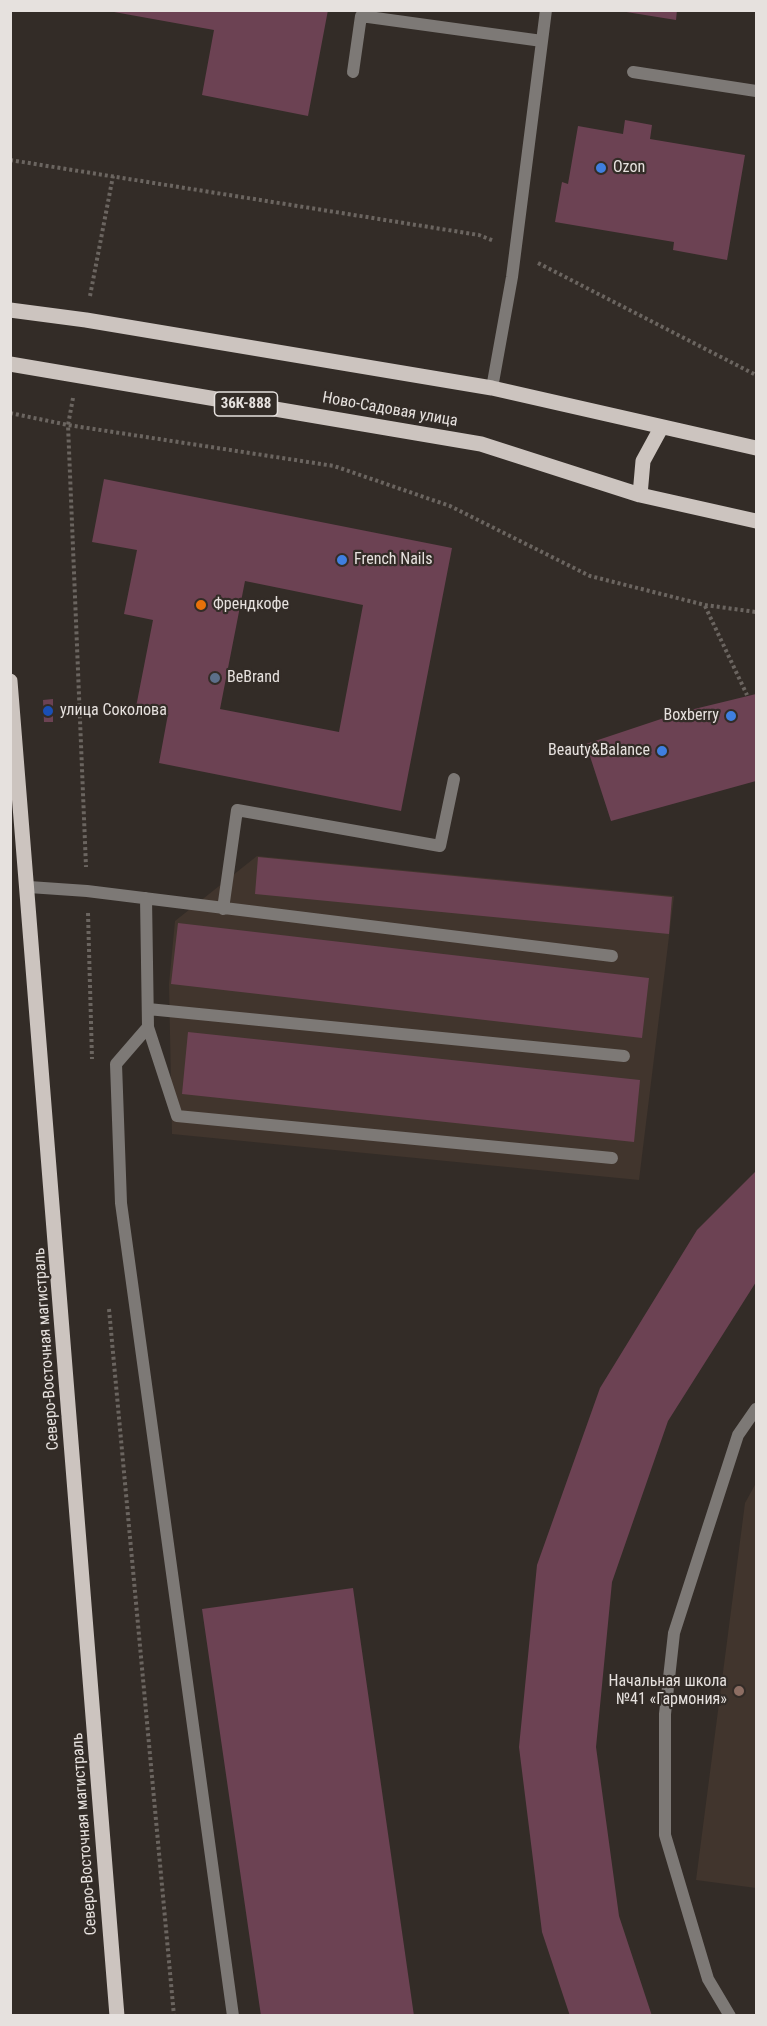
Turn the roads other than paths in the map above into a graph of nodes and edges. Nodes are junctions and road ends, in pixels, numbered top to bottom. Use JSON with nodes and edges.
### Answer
{"nodes":[{"id":1,"x":546,"y":10,"type":"edge"},
{"id":2,"x":542,"y":41,"type":"junction"},
{"id":3,"x":353,"y":72,"type":"dead end"},
{"id":4,"x":633,"y":72,"type":"dead end"},
{"id":5,"x":756,"y":91,"type":"edge"},
{"id":6,"x":10,"y":310,"type":"edge"},
{"id":7,"x":10,"y":364,"type":"edge"},
{"id":8,"x":492,"y":388,"type":"junction"},
{"id":9,"x":661,"y":428,"type":"junction"},
{"id":10,"x":756,"y":448,"type":"edge"},
{"id":11,"x":640,"y":495,"type":"junction"},
{"id":12,"x":756,"y":521,"type":"edge"},
{"id":13,"x":10,"y":681,"type":"edge"},
{"id":14,"x":12,"y":711,"type":"edge"},
{"id":15,"x":454,"y":779,"type":"dead end"},
{"id":16,"x":29,"y":887,"type":"junction"},
{"id":17,"x":146,"y":898,"type":"junction"},
{"id":18,"x":223,"y":909,"type":"junction"},
{"id":19,"x":612,"y":956,"type":"dead end"},
{"id":20,"x":148,"y":1009,"type":"junction"},
{"id":21,"x":148,"y":1027,"type":"junction"},
{"id":22,"x":624,"y":1056,"type":"dead end"},
{"id":23,"x":612,"y":1158,"type":"dead end"},
{"id":24,"x":756,"y":1408,"type":"edge"},
{"id":25,"x":117,"y":2016,"type":"edge"},
{"id":26,"x":233,"y":2016,"type":"edge"},
{"id":27,"x":730,"y":2016,"type":"edge"}],
"edges":[{"from":1,"to":2,"type":"lane"},
{"from":2,"to":3,"type":"lane"},
{"from":2,"to":8,"type":"lane"},
{"from":4,"to":5,"type":"lane"},
{"from":6,"to":8,"type":"main road"},
{"from":7,"to":11,"type":"main road","name":"Ново-Садовая улица","number":"36К-888"},
{"from":8,"to":9,"type":"main road"},
{"from":9,"to":10,"type":"main road"},
{"from":9,"to":11,"type":"main road"},
{"from":11,"to":12,"type":"main road","name":"Ново-Садовая улица","number":"36К-888"},
{"from":13,"to":14,"type":"main road","name":"Северо-Восточная магистраль"},
{"from":14,"to":16,"type":"main road","name":"Северо-Восточная магистраль"},
{"from":15,"to":18,"type":"lane"},
{"from":16,"to":17,"type":"lane"},
{"from":16,"to":25,"type":"main road","name":"Северо-Восточная магистраль"},
{"from":17,"to":18,"type":"lane"},
{"from":17,"to":20,"type":"lane"},
{"from":18,"to":19,"type":"lane"},
{"from":20,"to":21,"type":"lane"},
{"from":20,"to":22,"type":"lane"},
{"from":21,"to":23,"type":"lane"},
{"from":21,"to":26,"type":"lane"},
{"from":24,"to":27,"type":"lane"}]}
